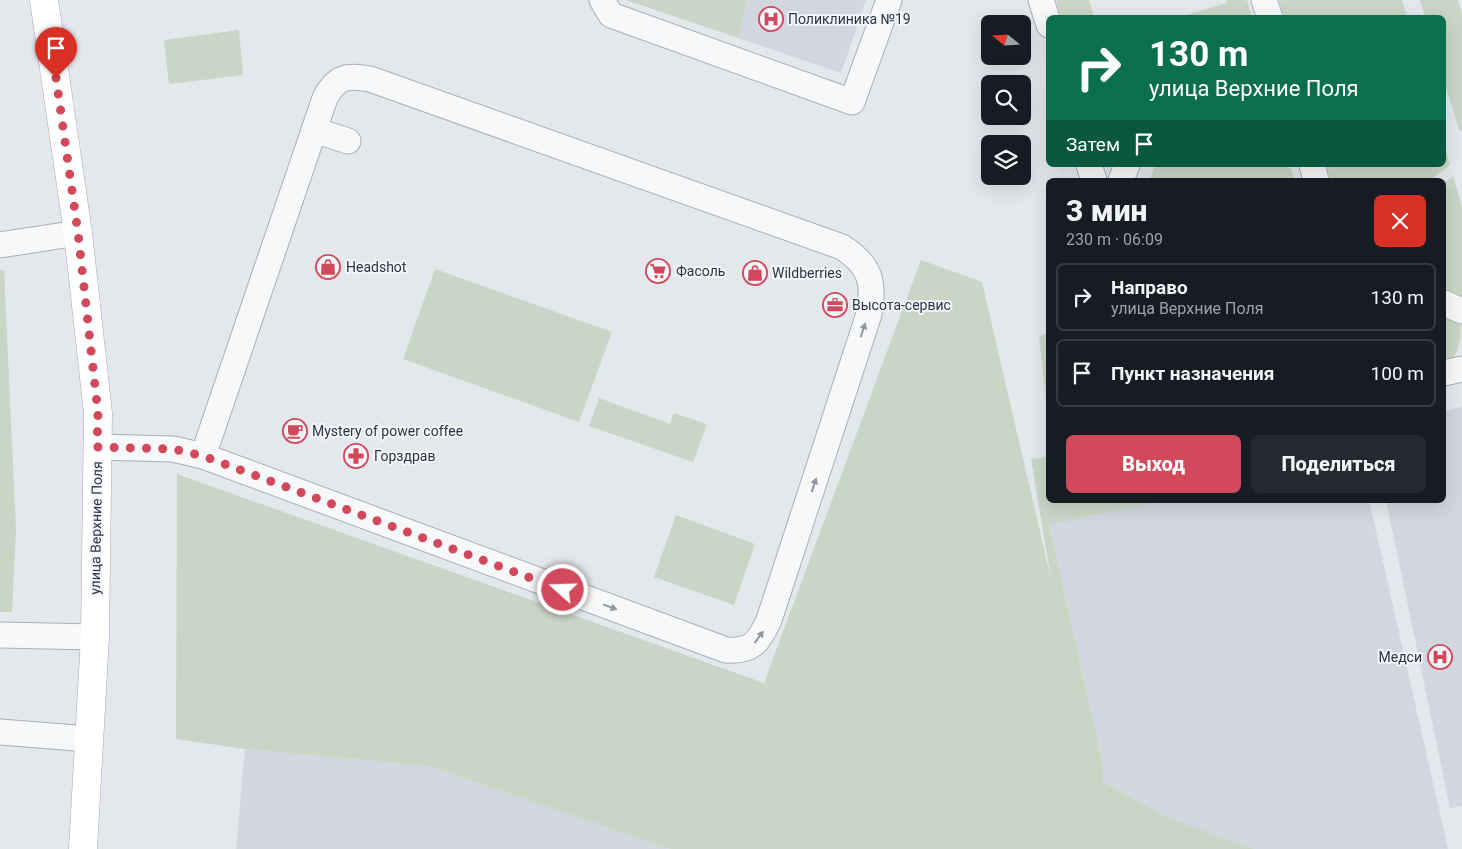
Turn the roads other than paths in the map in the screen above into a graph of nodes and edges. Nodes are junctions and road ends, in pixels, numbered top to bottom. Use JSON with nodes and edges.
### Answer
{"nodes":[{"id":1,"x":44,"y":0,"type":"edge"},
{"id":2,"x":602,"y":0,"type":"edge"},
{"id":3,"x":888,"y":0,"type":"edge"},
{"id":4,"x":1041,"y":0,"type":"edge"},
{"id":5,"x":1264,"y":0,"type":"edge"},
{"id":6,"x":1269,"y":15,"type":"edge"},
{"id":7,"x":1046,"y":16,"type":"edge"},
{"id":8,"x":314,"y":130,"type":"junction"},
{"id":9,"x":348,"y":141,"type":"dead end"},
{"id":10,"x":78,"y":233,"type":"junction"},
{"id":11,"x":0,"y":246,"type":"edge"},
{"id":12,"x":1446,"y":304,"type":"edge"},
{"id":13,"x":1462,"y":311,"type":"edge"},
{"id":14,"x":1462,"y":369,"type":"edge"},
{"id":15,"x":1446,"y":373,"type":"edge"},
{"id":16,"x":97,"y":447,"type":"junction"},
{"id":17,"x":203,"y":456,"type":"junction"},
{"id":18,"x":0,"y":635,"type":"edge"},
{"id":19,"x":95,"y":637,"type":"junction"},
{"id":20,"x":0,"y":732,"type":"edge"},
{"id":21,"x":89,"y":739,"type":"junction"},
{"id":22,"x":84,"y":849,"type":"edge"}],
"edges":[{"from":1,"to":10,"type":"main road","name":"улица Верхние Поля"},
{"from":2,"to":3,"type":"lane"},
{"from":4,"to":7,"type":"lane"},
{"from":5,"to":6,"type":"lane"},
{"from":8,"to":9,"type":"lane"},
{"from":8,"to":17,"type":"lane"},
{"from":17,"to":8,"type":"lane","one_way":true},
{"from":10,"to":11,"type":"lane"},
{"from":10,"to":16,"type":"main road","name":"улица Верхние Поля"},
{"from":12,"to":13,"type":"lane"},
{"from":14,"to":15,"type":"lane"},
{"from":16,"to":17,"type":"lane"},
{"from":16,"to":19,"type":"main road","name":"улица Верхние Поля"},
{"from":18,"to":19,"type":"lane"},
{"from":19,"to":21,"type":"main road","name":"улица Верхние Поля"},
{"from":20,"to":21,"type":"lane"},
{"from":21,"to":22,"type":"main road","name":"улица Верхние Поля"}]}
